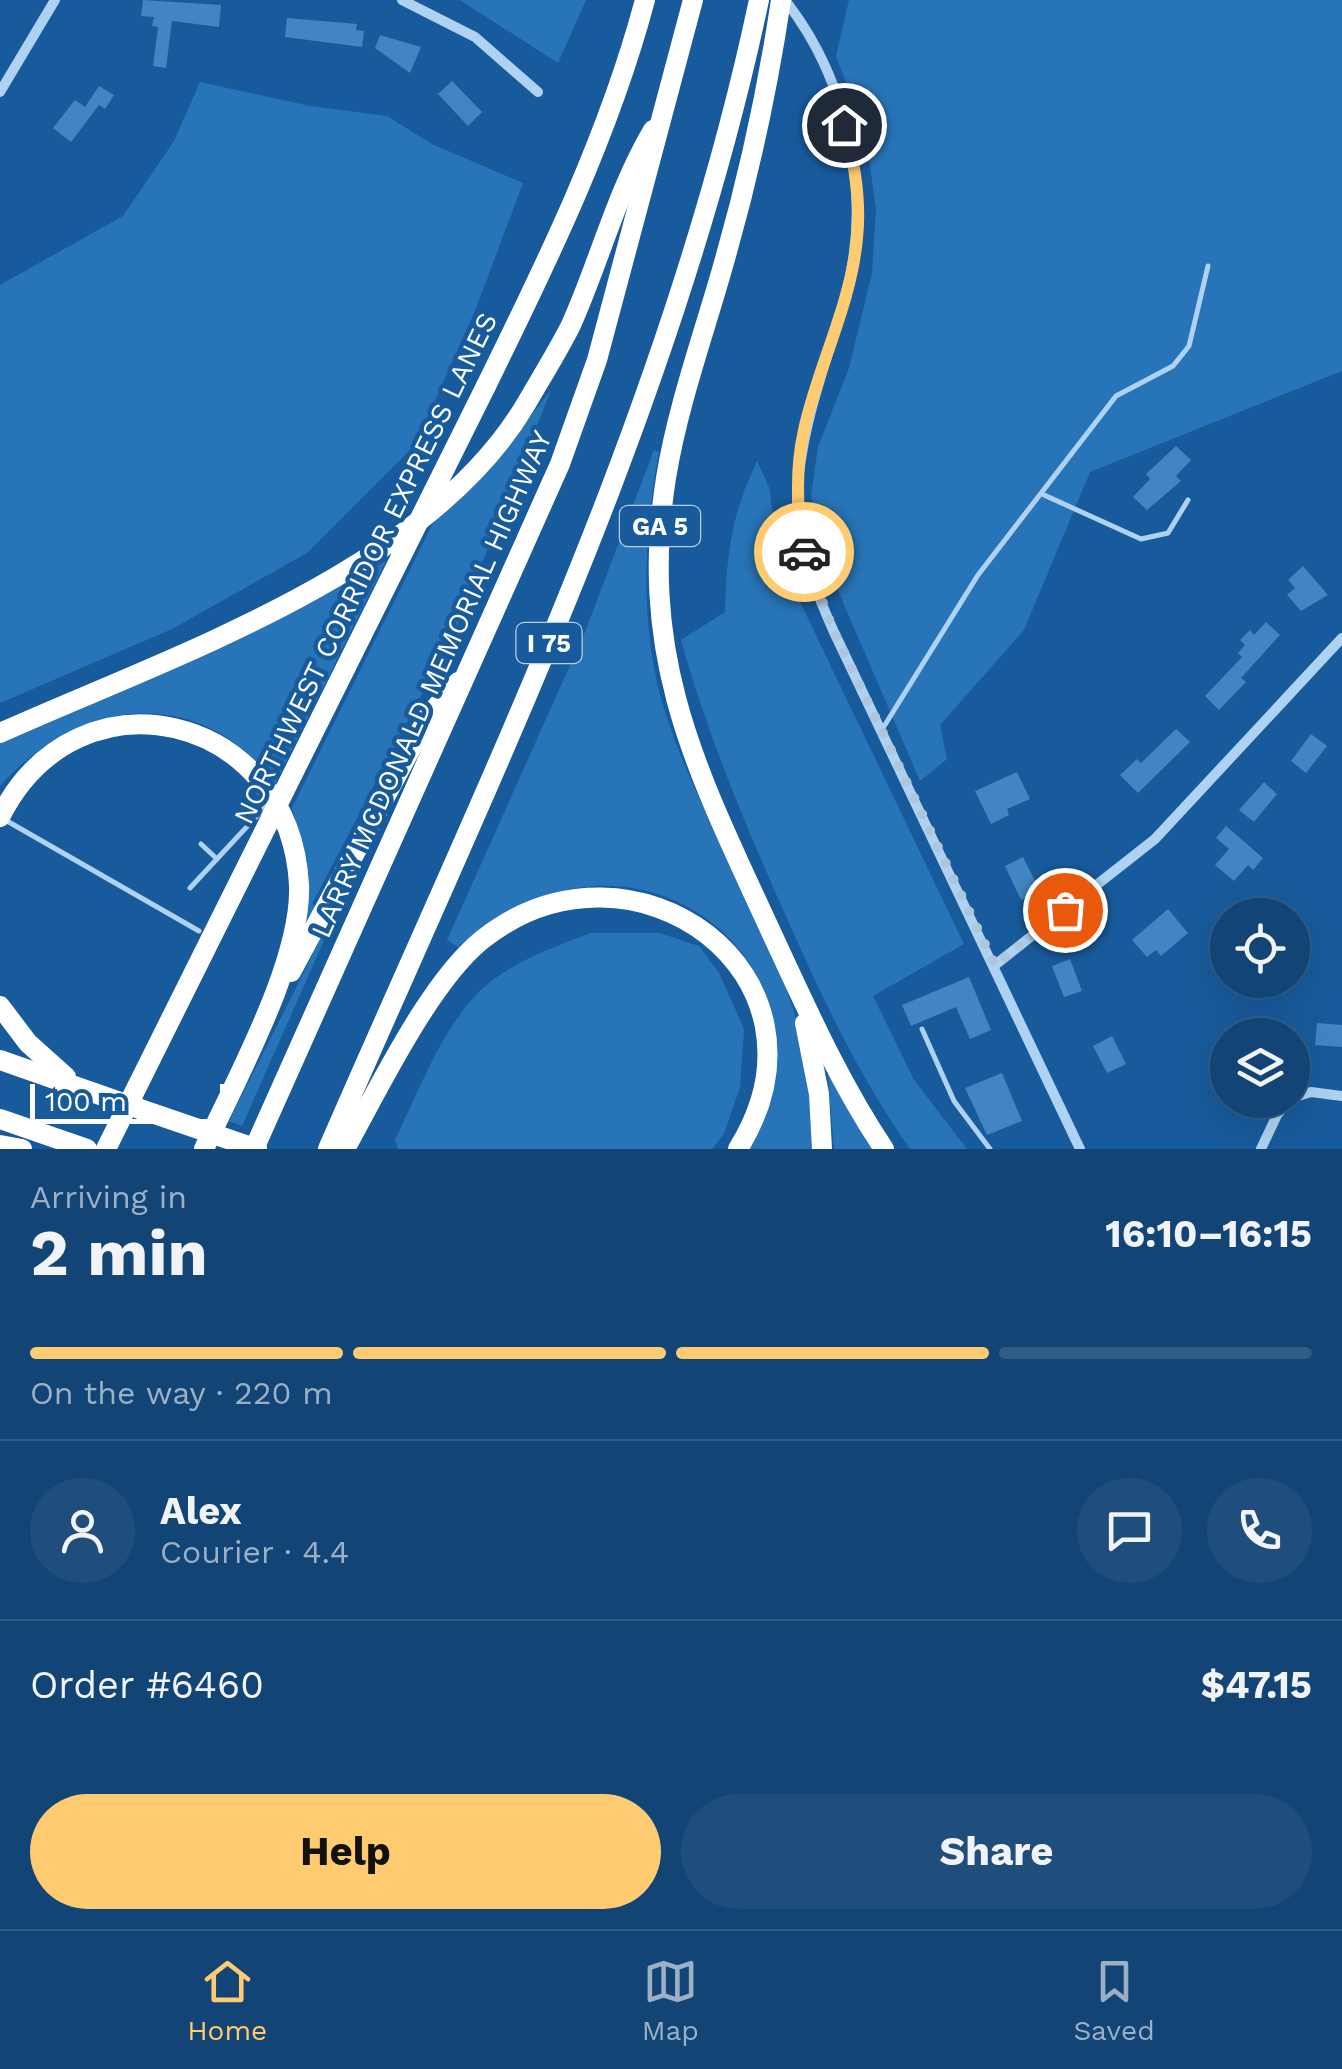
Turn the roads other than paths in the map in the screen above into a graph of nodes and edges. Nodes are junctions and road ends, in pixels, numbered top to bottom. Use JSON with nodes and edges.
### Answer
{"nodes":[{"id":1,"x":55,"y":0,"type":"edge"},
{"id":2,"x":402,"y":0,"type":"edge"},
{"id":3,"x":646,"y":0,"type":"edge"},
{"id":4,"x":693,"y":0,"type":"edge"},
{"id":5,"x":759,"y":0,"type":"edge"},
{"id":6,"x":783,"y":0,"type":"edge"},
{"id":7,"x":0,"y":92,"type":"edge"},
{"id":8,"x":538,"y":92,"type":"dead end"},
{"id":9,"x":667,"y":106,"type":"junction"},
{"id":10,"x":1208,"y":266,"type":"dead end"},
{"id":11,"x":1044,"y":494,"type":"junction"},
{"id":12,"x":1188,"y":500,"type":"dead end"},
{"id":13,"x":1342,"y":638,"type":"edge"},
{"id":14,"x":476,"y":661,"type":"junction"},
{"id":15,"x":882,"y":728,"type":"junction"},
{"id":16,"x":0,"y":733,"type":"edge"},
{"id":17,"x":273,"y":798,"type":"junction"},
{"id":18,"x":0,"y":817,"type":"edge"},
{"id":19,"x":201,"y":844,"type":"dead end"},
{"id":20,"x":217,"y":859,"type":"junction"},
{"id":21,"x":190,"y":888,"type":"dead end"},
{"id":22,"x":199,"y":932,"type":"dead end"},
{"id":23,"x":995,"y":965,"type":"junction"},
{"id":24,"x":794,"y":982,"type":"junction"},
{"id":25,"x":0,"y":1006,"type":"edge"},
{"id":26,"x":922,"y":1029,"type":"dead end"},
{"id":27,"x":254,"y":1039,"type":"junction"},
{"id":28,"x":0,"y":1060,"type":"edge"},
{"id":29,"x":79,"y":1088,"type":"junction"},
{"id":30,"x":1310,"y":1092,"type":"edge"},
{"id":31,"x":1342,"y":1096,"type":"edge"},
{"id":32,"x":0,"y":1118,"type":"edge"},
{"id":33,"x":1280,"y":1118,"type":"edge"},
{"id":34,"x":0,"y":1145,"type":"edge"},
{"id":35,"x":22,"y":1149,"type":"edge"},
{"id":36,"x":87,"y":1149,"type":"edge"},
{"id":37,"x":106,"y":1149,"type":"edge"},
{"id":38,"x":204,"y":1149,"type":"edge"},
{"id":39,"x":256,"y":1149,"type":"edge"},
{"id":40,"x":328,"y":1149,"type":"edge"},
{"id":41,"x":345,"y":1149,"type":"edge"},
{"id":42,"x":738,"y":1149,"type":"edge"},
{"id":43,"x":822,"y":1149,"type":"edge"},
{"id":44,"x":884,"y":1149,"type":"edge"},
{"id":45,"x":990,"y":1149,"type":"edge"},
{"id":46,"x":1080,"y":1149,"type":"edge"},
{"id":47,"x":1261,"y":1149,"type":"edge"}],
"edges":[{"from":1,"to":7,"type":"street"},
{"from":2,"to":8,"type":"street"},
{"from":3,"to":37,"type":"highway","name":"NORTHWEST CORRIDOR EXPRESS LANES","bridge":true},
{"from":4,"to":9,"type":"highway","name":"LARRY MCDONALD MEMORIAL HIGHWAY","number":"I 75"},
{"from":5,"to":40,"type":"highway","number":"I 75"},
{"from":6,"to":15,"type":"street"},
{"from":6,"to":24,"type":"highway","number":"GA 5"},
{"from":9,"to":14,"type":"highway","name":"LARRY MCDONALD MEMORIAL HIGHWAY","number":"I 75"},
{"from":9,"to":16,"type":"highway"},
{"from":10,"to":11,"type":"lane"},
{"from":11,"to":12,"type":"lane"},
{"from":11,"to":15,"type":"lane"},
{"from":13,"to":23,"type":"street"},
{"from":14,"to":27,"type":"highway"},
{"from":14,"to":39,"type":"highway","name":"LARRY MCDONALD MEMORIAL HIGHWAY","number":"I 75"},
{"from":15,"to":23,"type":"street"},
{"from":17,"to":18,"type":"highway"},
{"from":17,"to":20,"type":"lane"},
{"from":17,"to":27,"type":"highway"},
{"from":18,"to":22,"type":"lane"},
{"from":19,"to":20,"type":"lane"},
{"from":20,"to":21,"type":"lane"},
{"from":23,"to":46,"type":"street"},
{"from":24,"to":43,"type":"highway","number":"GA 5"},
{"from":24,"to":44,"type":"highway"},
{"from":25,"to":29,"type":"highway"},
{"from":26,"to":45,"type":"lane"},
{"from":27,"to":38,"type":"highway"},
{"from":28,"to":29,"type":"highway"},
{"from":29,"to":39,"type":"highway","bridge":true},
{"from":30,"to":31,"type":"street"},
{"from":32,"to":36,"type":"highway"},
{"from":33,"to":47,"type":"street"},
{"from":34,"to":35,"type":"highway"},
{"from":41,"to":42,"type":"highway"}]}
